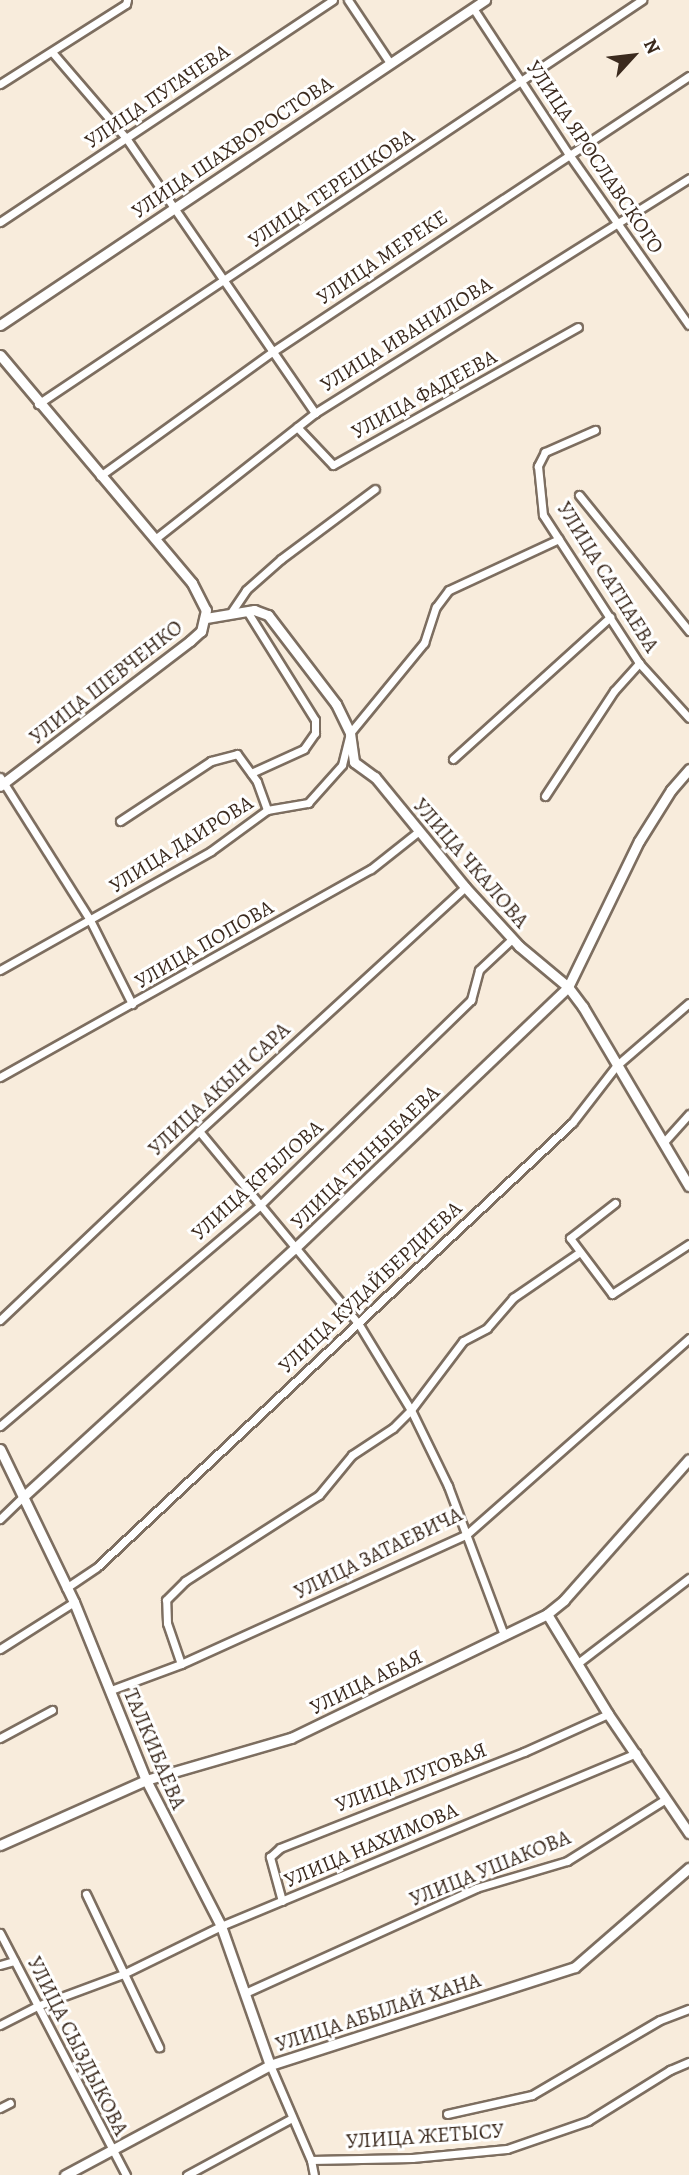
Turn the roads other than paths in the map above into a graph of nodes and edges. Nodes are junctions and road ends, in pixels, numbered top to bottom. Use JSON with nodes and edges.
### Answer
{"nodes":[{"id":1,"x":127,"y":0,"type":"edge"},
{"id":2,"x":333,"y":0,"type":"edge"},
{"id":3,"x":348,"y":0,"type":"edge"},
{"id":4,"x":485,"y":0,"type":"edge"},
{"id":5,"x":642,"y":0,"type":"edge"},
{"id":6,"x":473,"y":8,"type":"junction"},
{"id":7,"x":52,"y":52,"type":"junction"},
{"id":8,"x":390,"y":63,"type":"junction"},
{"id":9,"x":689,"y":76,"type":"edge"},
{"id":10,"x":522,"y":81,"type":"junction"},
{"id":11,"x":0,"y":84,"type":"edge"},
{"id":12,"x":126,"y":138,"type":"junction"},
{"id":13,"x":568,"y":153,"type":"junction"},
{"id":14,"x":689,"y":178,"type":"edge"},
{"id":15,"x":173,"y":207,"type":"junction"},
{"id":16,"x":0,"y":222,"type":"edge"},
{"id":17,"x":617,"y":222,"type":"junction"},
{"id":18,"x":225,"y":281,"type":"junction"},
{"id":19,"x":0,"y":325,"type":"edge"},
{"id":20,"x":689,"y":325,"type":"edge"},
{"id":21,"x":578,"y":327,"type":"dead end"},
{"id":22,"x":272,"y":352,"type":"junction"},
{"id":23,"x":0,"y":355,"type":"edge"},
{"id":24,"x":38,"y":404,"type":"junction"},
{"id":25,"x":315,"y":413,"type":"junction"},
{"id":26,"x":297,"y":426,"type":"junction"},
{"id":27,"x":595,"y":430,"type":"dead end"},
{"id":28,"x":100,"y":476,"type":"junction"},
{"id":29,"x":375,"y":489,"type":"dead end"},
{"id":30,"x":579,"y":495,"type":"dead end"},
{"id":31,"x":155,"y":538,"type":"junction"},
{"id":32,"x":559,"y":539,"type":"junction"},
{"id":33,"x":247,"y":611,"type":"junction"},
{"id":34,"x":230,"y":614,"type":"junction"},
{"id":35,"x":610,"y":617,"type":"junction"},
{"id":36,"x":206,"y":618,"type":"junction"},
{"id":37,"x":689,"y":631,"type":"edge"},
{"id":38,"x":639,"y":663,"type":"junction"},
{"id":39,"x":689,"y":718,"type":"edge"},
{"id":40,"x":350,"y":733,"type":"junction"},
{"id":41,"x":453,"y":760,"type":"dead end"},
{"id":42,"x":689,"y":769,"type":"edge"},
{"id":43,"x":251,"y":773,"type":"junction"},
{"id":44,"x":1,"y":782,"type":"edge"},
{"id":45,"x":545,"y":796,"type":"dead end"},
{"id":46,"x":267,"y":810,"type":"junction"},
{"id":47,"x":120,"y":821,"type":"dead end"},
{"id":48,"x":419,"y":831,"type":"junction"},
{"id":49,"x":465,"y":887,"type":"junction"},
{"id":50,"x":90,"y":920,"type":"junction"},
{"id":51,"x":512,"y":939,"type":"junction"},
{"id":52,"x":0,"y":970,"type":"edge"},
{"id":53,"x":568,"y":987,"type":"junction"},
{"id":54,"x":689,"y":1003,"type":"edge"},
{"id":55,"x":132,"y":1004,"type":"junction"},
{"id":56,"x":616,"y":1066,"type":"junction"},
{"id":57,"x":0,"y":1077,"type":"edge"},
{"id":58,"x":689,"y":1114,"type":"edge"},
{"id":59,"x":199,"y":1131,"type":"junction"},
{"id":60,"x":663,"y":1143,"type":"junction"},
{"id":61,"x":688,"y":1180,"type":"edge"},
{"id":62,"x":615,"y":1203,"type":"dead end"},
{"id":63,"x":259,"y":1206,"type":"junction"},
{"id":64,"x":689,"y":1244,"type":"edge"},
{"id":65,"x":294,"y":1250,"type":"junction"},
{"id":66,"x":580,"y":1252,"type":"junction"},
{"id":67,"x":0,"y":1320,"type":"edge"},
{"id":68,"x":358,"y":1323,"type":"junction"},
{"id":69,"x":689,"y":1338,"type":"edge"},
{"id":70,"x":411,"y":1410,"type":"junction"},
{"id":71,"x":0,"y":1426,"type":"edge"},
{"id":72,"x":0,"y":1450,"type":"edge"},
{"id":73,"x":689,"y":1459,"type":"edge"},
{"id":74,"x":24,"y":1496,"type":"junction"},
{"id":75,"x":0,"y":1519,"type":"edge"},
{"id":76,"x":467,"y":1534,"type":"junction"},
{"id":77,"x":689,"y":1578,"type":"edge"},
{"id":78,"x":66,"y":1588,"type":"junction"},
{"id":79,"x":74,"y":1602,"type":"junction"},
{"id":80,"x":547,"y":1614,"type":"junction"},
{"id":81,"x":504,"y":1634,"type":"junction"},
{"id":82,"x":0,"y":1649,"type":"edge"},
{"id":83,"x":578,"y":1663,"type":"junction"},
{"id":84,"x":181,"y":1664,"type":"junction"},
{"id":85,"x":111,"y":1690,"type":"junction"},
{"id":86,"x":52,"y":1710,"type":"dead end"},
{"id":87,"x":608,"y":1714,"type":"junction"},
{"id":88,"x":0,"y":1738,"type":"edge"},
{"id":89,"x":636,"y":1753,"type":"junction"},
{"id":90,"x":146,"y":1780,"type":"junction"},
{"id":91,"x":666,"y":1799,"type":"junction"},
{"id":92,"x":689,"y":1833,"type":"edge"},
{"id":93,"x":0,"y":1845,"type":"edge"},
{"id":94,"x":689,"y":1868,"type":"edge"},
{"id":95,"x":86,"y":1894,"type":"dead end"},
{"id":96,"x":282,"y":1900,"type":"junction"},
{"id":97,"x":221,"y":1926,"type":"junction"},
{"id":98,"x":0,"y":1933,"type":"edge"},
{"id":99,"x":14,"y":1961,"type":"junction"},
{"id":100,"x":0,"y":1965,"type":"edge"},
{"id":101,"x":123,"y":1973,"type":"junction"},
{"id":102,"x":245,"y":1993,"type":"junction"},
{"id":103,"x":37,"y":2006,"type":"junction"},
{"id":104,"x":689,"y":2009,"type":"edge"},
{"id":105,"x":0,"y":2025,"type":"edge"},
{"id":106,"x":159,"y":2047,"type":"dead end"},
{"id":107,"x":689,"y":2062,"type":"edge"},
{"id":108,"x":270,"y":2065,"type":"junction"},
{"id":109,"x":9,"y":2103,"type":"dead end"},
{"id":110,"x":0,"y":2108,"type":"edge"},
{"id":111,"x":447,"y":2114,"type":"dead end"},
{"id":112,"x":292,"y":2118,"type":"junction"},
{"id":113,"x":112,"y":2148,"type":"junction"},
{"id":114,"x":311,"y":2160,"type":"junction"},
{"id":115,"x":65,"y":2175,"type":"edge"},
{"id":116,"x":126,"y":2175,"type":"edge"},
{"id":117,"x":187,"y":2175,"type":"edge"},
{"id":118,"x":314,"y":2175,"type":"edge"}],
"edges":[{"from":1,"to":7,"type":"street"},
{"from":2,"to":12,"type":"street","name":"УЛИЦА ПУГАЧЕВА"},
{"from":3,"to":8,"type":"street"},
{"from":4,"to":6,"type":"street","name":"УЛИЦА ШАХВОРОСТОВА"},
{"from":5,"to":10,"type":"street","name":"УЛИЦА ТЕРЕШКОВА"},
{"from":6,"to":8,"type":"street","name":"УЛИЦА ШАХВОРОСТОВА"},
{"from":6,"to":10,"type":"street","name":"УЛИЦА ЯРОСЛАВСКОГО"},
{"from":7,"to":11,"type":"street"},
{"from":7,"to":12,"type":"street"},
{"from":8,"to":15,"type":"street","name":"УЛИЦА ШАХВОРОСТОВА"},
{"from":9,"to":13,"type":"street","name":"УЛИЦА МЕРЕКЕ"},
{"from":10,"to":13,"type":"street","name":"УЛИЦА ЯРОСЛАВСКОГО"},
{"from":10,"to":18,"type":"street","name":"УЛИЦА ТЕРЕШКОВА"},
{"from":12,"to":15,"type":"street"},
{"from":12,"to":16,"type":"street","name":"УЛИЦА ПУГАЧЕВА"},
{"from":13,"to":17,"type":"street","name":"УЛИЦА ЯРОСЛАВСКОГО"},
{"from":13,"to":22,"type":"street","name":"УЛИЦА МЕРЕКЕ"},
{"from":14,"to":17,"type":"street","name":"УЛИЦА ИВАНИЛОВА"},
{"from":15,"to":18,"type":"street"},
{"from":15,"to":19,"type":"street","name":"УЛИЦА ШАХВОРОСТОВА"},
{"from":17,"to":20,"type":"street","name":"УЛИЦА ЯРОСЛАВСКОГО"},
{"from":17,"to":25,"type":"street","name":"УЛИЦА ИВАНИЛОВА"},
{"from":18,"to":22,"type":"street"},
{"from":18,"to":24,"type":"street","name":"УЛИЦА ТЕРЕШКОВА"},
{"from":21,"to":26,"type":"street","name":"УЛИЦА ФАДЕЕВА"},
{"from":22,"to":25,"type":"street"},
{"from":22,"to":28,"type":"street","name":"УЛИЦА МЕРЕКЕ"},
{"from":23,"to":24,"type":"street"},
{"from":24,"to":28,"type":"street"},
{"from":25,"to":26,"type":"street","name":"УЛИЦА ИВАНИЛОВА"},
{"from":26,"to":31,"type":"street","name":"УЛИЦА ИВАНИЛОВА"},
{"from":27,"to":32,"type":"street","name":"УЛИЦА САТПАЕВА"},
{"from":28,"to":31,"type":"street"},
{"from":29,"to":34,"type":"street"},
{"from":30,"to":37,"type":"street","name":"УЛИЦА САТПАЕВА"},
{"from":31,"to":36,"type":"street"},
{"from":32,"to":35,"type":"street","name":"УЛИЦА САТПАЕВА"},
{"from":32,"to":40,"type":"street","name":"УЛИЦА ДАИРОВА"},
{"from":33,"to":34,"type":"street"},
{"from":33,"to":40,"type":"street","name":"УЛИЦА ЧКАЛОВА"},
{"from":33,"to":43,"type":"street"},
{"from":34,"to":36,"type":"street"},
{"from":35,"to":38,"type":"street","name":"УЛИЦА САТПАЕВА"},
{"from":35,"to":41,"type":"street"},
{"from":36,"to":44,"type":"street","name":"УЛИЦА ШЕВЧЕНКО"},
{"from":38,"to":39,"type":"street","name":"УЛИЦА САТПАЕВА"},
{"from":38,"to":45,"type":"street"},
{"from":40,"to":46,"type":"street","name":"УЛИЦА ДАИРОВА"},
{"from":40,"to":48,"type":"street","name":"УЛИЦА ЧКАЛОВА"},
{"from":42,"to":53,"type":"street","name":"УЛИЦА ТЫНЫБАЕВА"},
{"from":43,"to":46,"type":"street"},
{"from":43,"to":47,"type":"street"},
{"from":44,"to":50,"type":"street"},
{"from":46,"to":50,"type":"street","name":"УЛИЦА ДАИРОВА"},
{"from":48,"to":49,"type":"street","name":"УЛИЦА ЧКАЛОВА"},
{"from":48,"to":55,"type":"street","name":"УЛИЦА ПОПОВА"},
{"from":49,"to":51,"type":"street","name":"УЛИЦА ЧКАЛОВА"},
{"from":49,"to":59,"type":"street","name":"УЛИЦА АКЫН САРА"},
{"from":50,"to":52,"type":"street","name":"УЛИЦА ДАИРОВА"},
{"from":50,"to":55,"type":"street"},
{"from":51,"to":53,"type":"street","name":"УЛИЦА ЧКАЛОВА"},
{"from":51,"to":63,"type":"street","name":"УЛИЦА КРЫЛОВА"},
{"from":53,"to":56,"type":"street","name":"УЛИЦА ЧКАЛОВА"},
{"from":53,"to":65,"type":"street","name":"УЛИЦА ТЫНЫБАЕВА"},
{"from":54,"to":56,"type":"street","name":"УЛИЦА КУДАЙБЕРДИЕВА"},
{"from":55,"to":57,"type":"street","name":"УЛИЦА ПОПОВА"},
{"from":56,"to":60,"type":"street","name":"УЛИЦА ЧКАЛОВА"},
{"from":56,"to":68,"type":"street","name":"УЛИЦА КУДАЙБЕРДИЕВА"},
{"from":58,"to":60,"type":"street"},
{"from":59,"to":63,"type":"street"},
{"from":59,"to":67,"type":"street","name":"УЛИЦА АКЫН САРА"},
{"from":60,"to":61,"type":"street","name":"УЛИЦА ЧКАЛОВА"},
{"from":62,"to":66,"type":"street"},
{"from":63,"to":65,"type":"street"},
{"from":63,"to":71,"type":"street","name":"УЛИЦА КРЫЛОВА"},
{"from":64,"to":66,"type":"street"},
{"from":65,"to":68,"type":"street"},
{"from":65,"to":74,"type":"street","name":"УЛИЦА ТЫНЫБАЕВА"},
{"from":66,"to":70,"type":"street"},
{"from":68,"to":70,"type":"street"},
{"from":68,"to":78,"type":"street","name":"УЛИЦА КУДАЙБЕРДИЕВА"},
{"from":69,"to":76,"type":"street","name":"УЛИЦА ЗАТАЕВИЧА"},
{"from":70,"to":76,"type":"street"},
{"from":70,"to":84,"type":"street"},
{"from":72,"to":74,"type":"street","name":"ТАЛКИБАЕВА"},
{"from":73,"to":80,"type":"street","name":"УЛИЦА АБАЯ"},
{"from":74,"to":75,"type":"street","name":"УЛИЦА ТЫНЫБАЕВА"},
{"from":74,"to":78,"type":"street","name":"ТАЛКИБАЕВА"},
{"from":76,"to":81,"type":"street"},
{"from":76,"to":84,"type":"street","name":"УЛИЦА ЗАТАЕВИЧА"},
{"from":77,"to":83,"type":"street"},
{"from":78,"to":79,"type":"street","name":"ТАЛКИБАЕВА"},
{"from":79,"to":82,"type":"street"},
{"from":79,"to":85,"type":"street","name":"ТАЛКИБАЕВА"},
{"from":80,"to":81,"type":"street","name":"УЛИЦА АБАЯ"},
{"from":80,"to":83,"type":"street"},
{"from":81,"to":90,"type":"street","name":"УЛИЦА АБАЯ"},
{"from":83,"to":87,"type":"street"},
{"from":84,"to":85,"type":"street","name":"УЛИЦА ЗАТАЕВИЧА"},
{"from":85,"to":90,"type":"street","name":"ТАЛКИБАЕВА"},
{"from":86,"to":88,"type":"street"},
{"from":87,"to":89,"type":"street"},
{"from":87,"to":96,"type":"street","name":"УЛИЦА ЛУГОВАЯ"},
{"from":89,"to":91,"type":"street"},
{"from":89,"to":96,"type":"street","name":"УЛИЦА НАХИМОВА"},
{"from":90,"to":93,"type":"street","name":"УЛИЦА АБАЯ"},
{"from":90,"to":97,"type":"street","name":"ТАЛКИБАЕВА"},
{"from":91,"to":92,"type":"street"},
{"from":91,"to":102,"type":"street","name":"УЛИЦА УШАКОВА"},
{"from":94,"to":108,"type":"street","name":"УЛИЦА АБЫЛАЙ ХАНА"},
{"from":95,"to":101,"type":"street"},
{"from":96,"to":97,"type":"street","name":"УЛИЦА НАХИМОВА"},
{"from":97,"to":101,"type":"street","name":"УЛИЦА НАХИМОВА"},
{"from":97,"to":102,"type":"street","name":"ТАЛКИБАЕВА"},
{"from":98,"to":99,"type":"street","name":"УЛИЦА СЫЗДЫКОВА"},
{"from":99,"to":100,"type":"street"},
{"from":99,"to":103,"type":"street","name":"УЛИЦА СЫЗДЫКОВА"},
{"from":101,"to":103,"type":"street","name":"УЛИЦА НАХИМОВА"},
{"from":101,"to":106,"type":"street"},
{"from":102,"to":108,"type":"street","name":"ТАЛКИБАЕВА"},
{"from":103,"to":105,"type":"street","name":"УЛИЦА НАХИМОВА"},
{"from":103,"to":113,"type":"street","name":"УЛИЦА СЫЗДЫКОВА"},
{"from":104,"to":111,"type":"street"},
{"from":107,"to":114,"type":"street","name":"УЛИЦА ЖЕТЫСУ"},
{"from":108,"to":112,"type":"street"},
{"from":108,"to":113,"type":"street","name":"УЛИЦА АБЫЛАЙ ХАНА"},
{"from":109,"to":110,"type":"street"},
{"from":112,"to":114,"type":"street"},
{"from":112,"to":117,"type":"street"},
{"from":113,"to":115,"type":"street","name":"УЛИЦА АБЫЛАЙ ХАНА"},
{"from":113,"to":116,"type":"street","name":"УЛИЦА СЫЗДЫКОВА"},
{"from":114,"to":118,"type":"street"}]}
